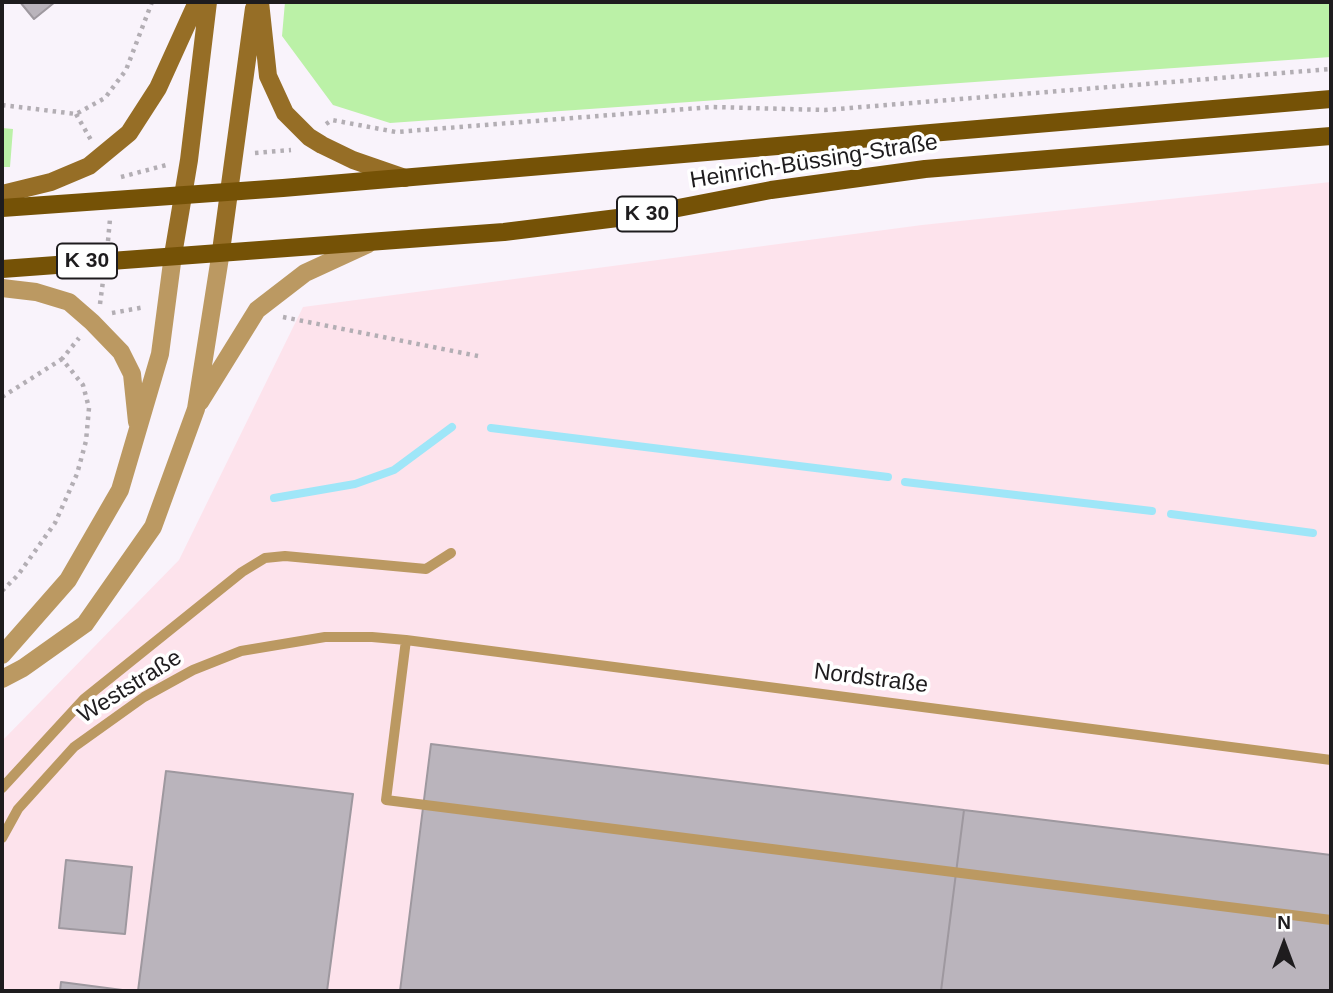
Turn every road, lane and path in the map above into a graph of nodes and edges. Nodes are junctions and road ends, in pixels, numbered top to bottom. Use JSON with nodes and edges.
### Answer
{"nodes":[{"id":1,"x":152,"y":2,"type":"edge"},
{"id":2,"x":197,"y":2,"type":"edge"},
{"id":3,"x":208,"y":2,"type":"edge"},
{"id":4,"x":257,"y":2,"type":"edge"},
{"id":5,"x":1331,"y":69,"type":"edge"},
{"id":6,"x":1331,"y":99,"type":"edge"},
{"id":7,"x":2,"y":105,"type":"edge"},
{"id":8,"x":76,"y":114,"type":"junction"},
{"id":9,"x":1331,"y":136,"type":"edge"},
{"id":10,"x":309,"y":137,"type":"junction"},
{"id":11,"x":236,"y":155,"type":"junction"},
{"id":12,"x":102,"y":158,"type":"junction"},
{"id":13,"x":189,"y":160,"type":"junction"},
{"id":14,"x":405,"y":177,"type":"junction"},
{"id":15,"x":230,"y":192,"type":"junction"},
{"id":16,"x":2,"y":194,"type":"edge"},
{"id":17,"x":184,"y":195,"type":"junction"},
{"id":18,"x":2,"y":208,"type":"edge"},
{"id":19,"x":368,"y":244,"type":"junction"},
{"id":20,"x":221,"y":251,"type":"junction"},
{"id":21,"x":173,"y":255,"type":"junction"},
{"id":22,"x":2,"y":269,"type":"edge"},
{"id":23,"x":2,"y":288,"type":"edge"},
{"id":24,"x":257,"y":310,"type":"junction"},
{"id":25,"x":92,"y":322,"type":"junction"},
{"id":26,"x":478,"y":356,"type":"dead end"},
{"id":27,"x":62,"y":359,"type":"junction"},
{"id":28,"x":2,"y":397,"type":"edge"},
{"id":29,"x":196,"y":409,"type":"junction"},
{"id":30,"x":139,"y":433,"type":"junction"},
{"id":31,"x":451,"y":553,"type":"dead end"},
{"id":32,"x":2,"y":591,"type":"edge"},
{"id":33,"x":406,"y":640,"type":"junction"},
{"id":34,"x":2,"y":655,"type":"edge"},
{"id":35,"x":2,"y":679,"type":"edge"},
{"id":36,"x":1331,"y":760,"type":"edge"},
{"id":37,"x":2,"y":788,"type":"edge"},
{"id":38,"x":2,"y":838,"type":"edge"},
{"id":39,"x":1331,"y":920,"type":"edge"}],
"edges":[{"from":1,"to":8,"type":"path"},
{"from":2,"to":12,"type":"street"},
{"from":3,"to":13,"type":"street"},
{"from":4,"to":10,"type":"street"},
{"from":4,"to":11,"type":"street"},
{"from":5,"to":10,"type":"path"},
{"from":6,"to":14,"type":"main road","name":"Heinrich-Büssing-Straße"},
{"from":7,"to":8,"type":"path"},
{"from":8,"to":12,"type":"path"},
{"from":9,"to":19,"type":"main road","name":"Heinrich-Büssing-Straße","number":"K 30"},
{"from":10,"to":11,"type":"path"},
{"from":10,"to":14,"type":"street"},
{"from":11,"to":15,"type":"street"},
{"from":12,"to":13,"type":"path"},
{"from":12,"to":16,"type":"street"},
{"from":13,"to":17,"type":"street"},
{"from":14,"to":15,"type":"main road","name":"Heinrich-Büssing-Straße"},
{"from":15,"to":17,"type":"main road","name":"Heinrich-Büssing-Straße"},
{"from":15,"to":20,"type":"street"},
{"from":17,"to":18,"type":"main road","name":"Heinrich-Büssing-Straße"},
{"from":17,"to":21,"type":"street"},
{"from":19,"to":20,"type":"main road","name":"Heinrich-Büssing-Straße","number":"K 30"},
{"from":19,"to":24,"type":"street"},
{"from":20,"to":21,"type":"main road","number":"K 30"},
{"from":20,"to":29,"type":"street"},
{"from":21,"to":22,"type":"main road","number":"K 30"},
{"from":21,"to":30,"type":"street"},
{"from":23,"to":25,"type":"street"},
{"from":24,"to":26,"type":"path"},
{"from":24,"to":29,"type":"street"},
{"from":25,"to":27,"type":"path"},
{"from":25,"to":30,"type":"street"},
{"from":27,"to":28,"type":"path"},
{"from":27,"to":32,"type":"path"},
{"from":29,"to":35,"type":"street"},
{"from":30,"to":34,"type":"street"},
{"from":31,"to":37,"type":"lane"},
{"from":33,"to":36,"type":"lane","name":"Nordstraße"},
{"from":33,"to":38,"type":"lane","name":"Weststraße"},
{"from":33,"to":39,"type":"lane"}]}
